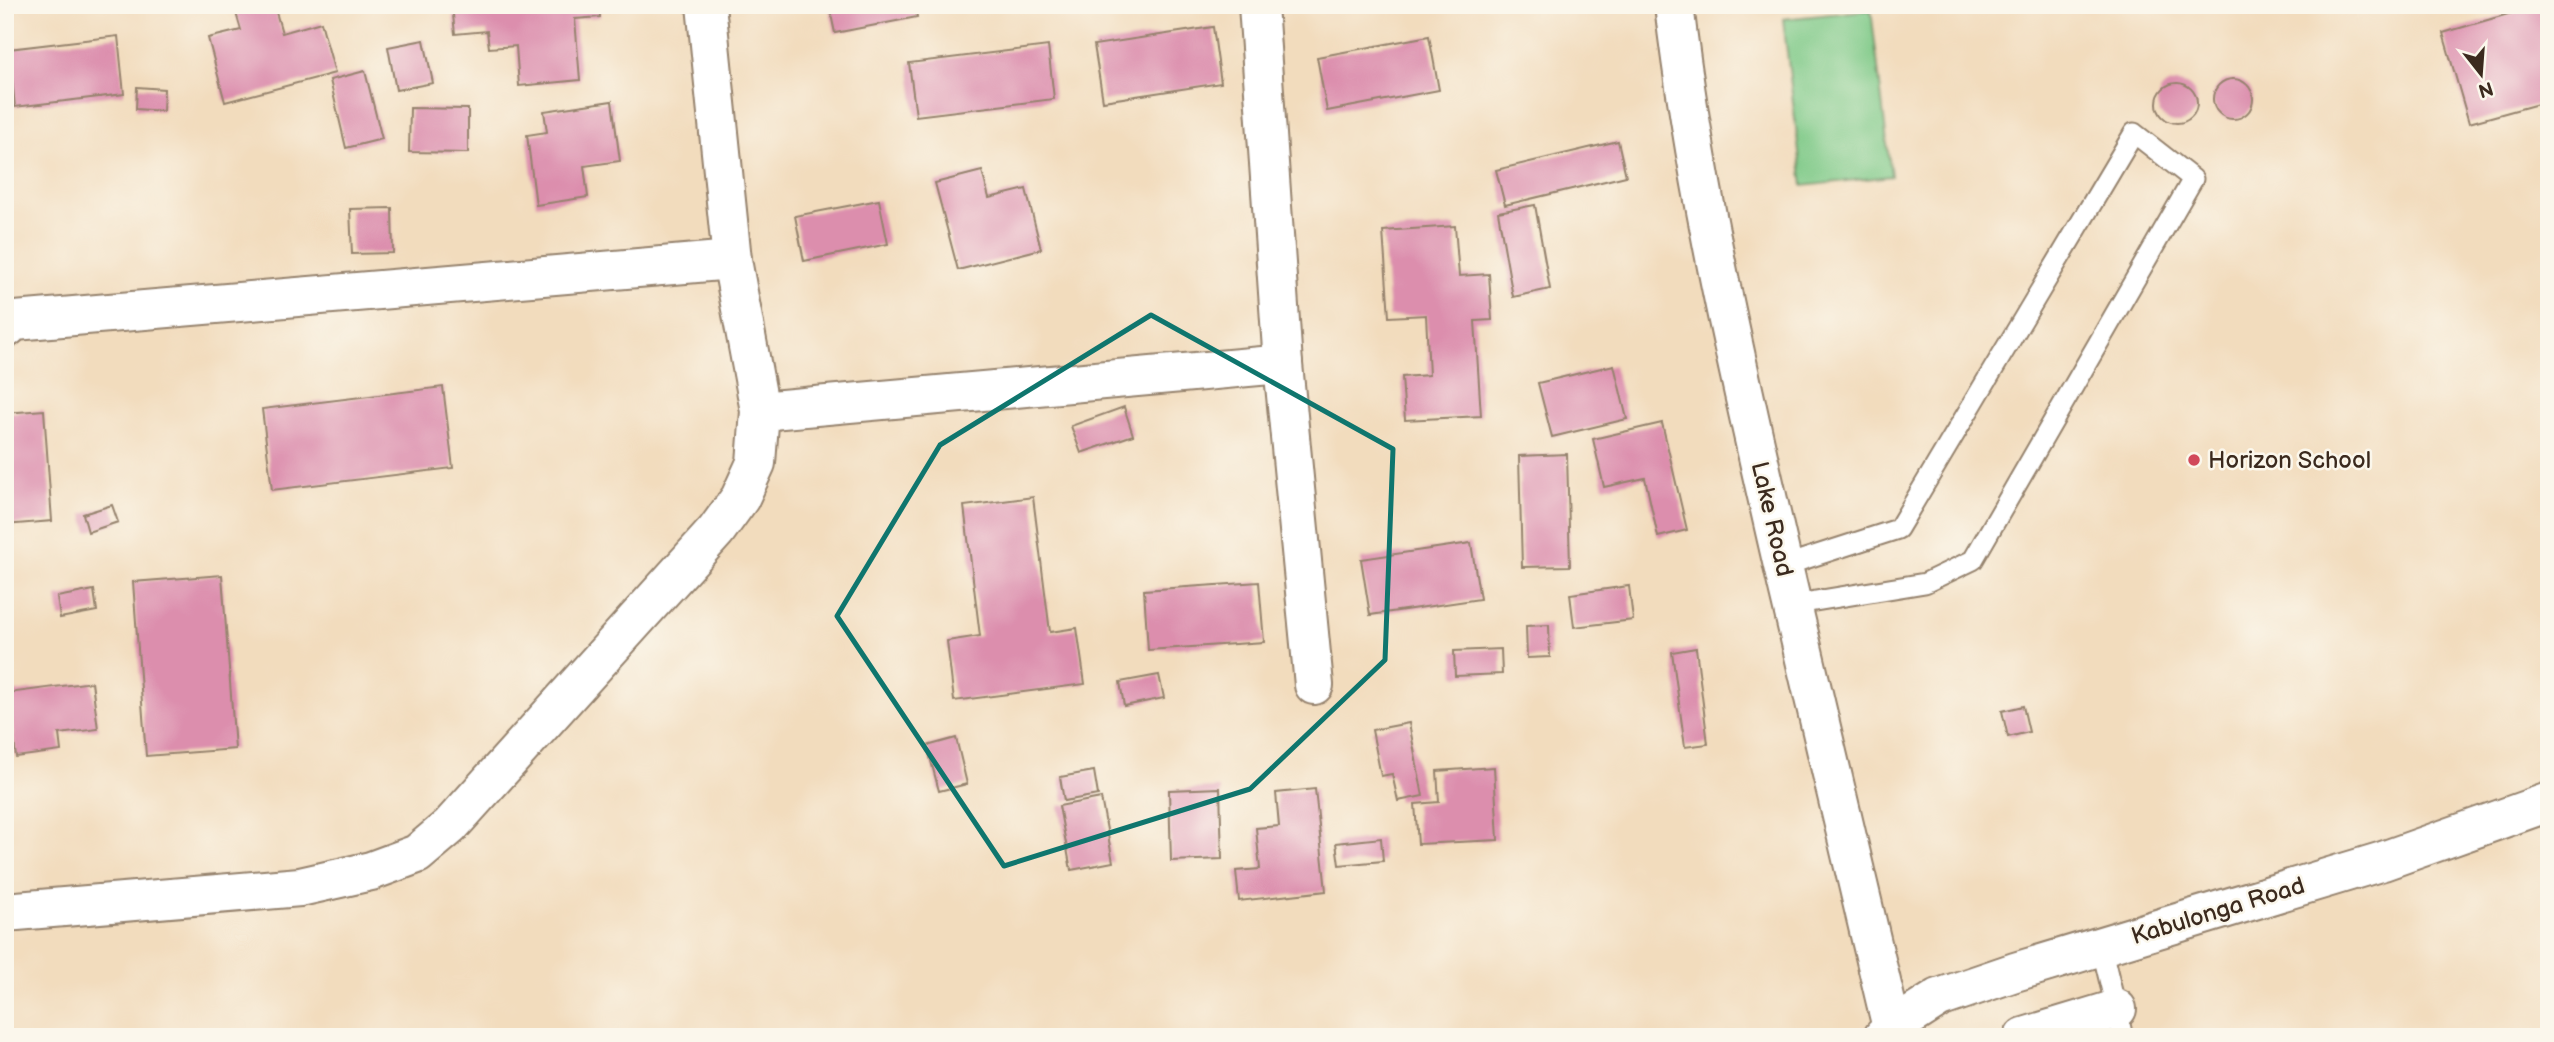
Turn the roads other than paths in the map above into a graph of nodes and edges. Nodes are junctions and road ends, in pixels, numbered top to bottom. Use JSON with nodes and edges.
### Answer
{"nodes":[{"id":1,"x":706,"y":5,"type":"edge"},
{"id":2,"x":1258,"y":5,"type":"edge"},
{"id":3,"x":1674,"y":5,"type":"edge"},
{"id":4,"x":732,"y":260,"type":"junction"},
{"id":5,"x":5,"y":329,"type":"edge"},
{"id":6,"x":1283,"y":364,"type":"junction"},
{"id":7,"x":760,"y":411,"type":"junction"},
{"id":8,"x":1783,"y":566,"type":"junction"},
{"id":9,"x":1791,"y":605,"type":"junction"},
{"id":10,"x":1314,"y":685,"type":"dead end"},
{"id":11,"x":2549,"y":802,"type":"edge"},
{"id":12,"x":5,"y":912,"type":"edge"},
{"id":13,"x":2101,"y":946,"type":"junction"},
{"id":14,"x":2120,"y":1023,"type":"edge"},
{"id":15,"x":1888,"y":1032,"type":"edge"},
{"id":16,"x":2024,"y":1037,"type":"edge"}],
"edges":[{"from":1,"to":4,"type":"street"},
{"from":2,"to":6,"type":"street"},
{"from":3,"to":8,"type":"street","name":"Lake Road"},
{"from":4,"to":5,"type":"street"},
{"from":4,"to":7,"type":"street"},
{"from":6,"to":7,"type":"street"},
{"from":6,"to":10,"type":"street"},
{"from":7,"to":12,"type":"street"},
{"from":8,"to":9,"type":"street","name":"Lake Road"},
{"from":8,"to":9,"type":"lane"},
{"from":9,"to":15,"type":"street","name":"Lake Road"},
{"from":11,"to":13,"type":"street","name":"Kabulonga Road"},
{"from":13,"to":14,"type":"lane"},
{"from":13,"to":15,"type":"street","name":"Kabulonga Road"},
{"from":14,"to":16,"type":"street"}]}
